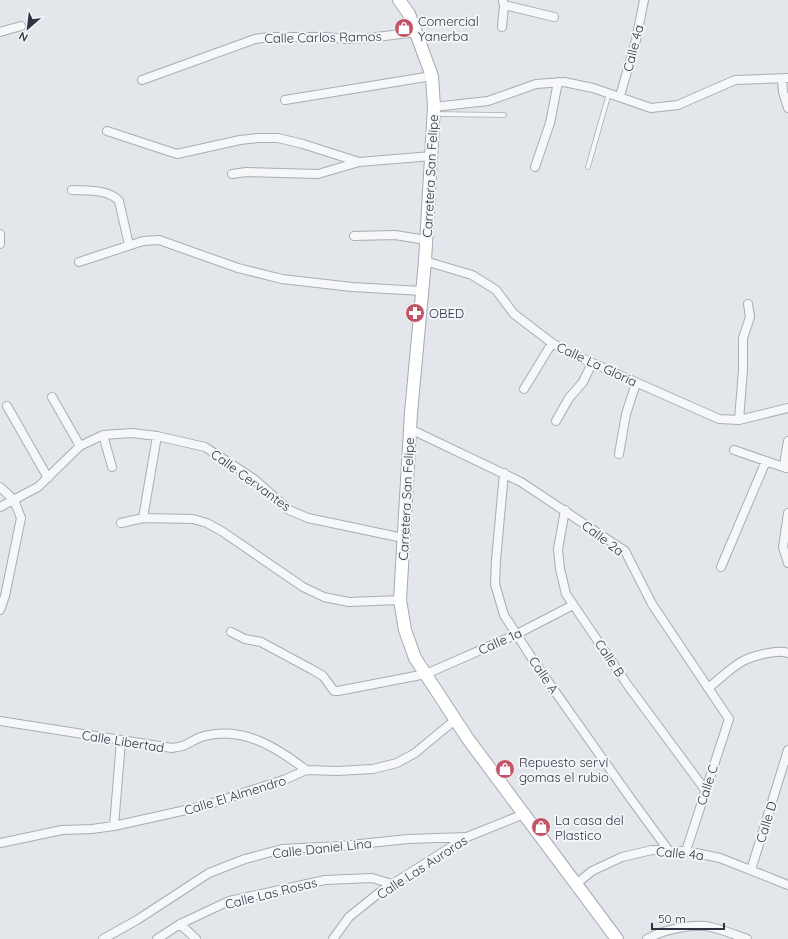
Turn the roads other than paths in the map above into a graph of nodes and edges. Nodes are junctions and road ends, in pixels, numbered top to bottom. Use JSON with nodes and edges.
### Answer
{"nodes":[{"id":1,"x":399,"y":0,"type":"edge"},
{"id":2,"x":644,"y":0,"type":"edge"},
{"id":3,"x":503,"y":3,"type":"edge"},
{"id":4,"x":554,"y":17,"type":"dead end"},
{"id":5,"x":21,"y":26,"type":"dead end"},
{"id":6,"x":502,"y":27,"type":"dead end"},
{"id":7,"x":0,"y":32,"type":"edge"},
{"id":8,"x":416,"y":32,"type":"junction"},
{"id":9,"x":432,"y":76,"type":"junction"},
{"id":10,"x":785,"y":78,"type":"edge"},
{"id":11,"x":142,"y":80,"type":"dead end"},
{"id":12,"x":558,"y":82,"type":"junction"},
{"id":13,"x":609,"y":93,"type":"junction"},
{"id":14,"x":620,"y":96,"type":"junction"},
{"id":15,"x":285,"y":100,"type":"dead end"},
{"id":16,"x":788,"y":108,"type":"edge"},
{"id":17,"x":434,"y":111,"type":"junction"},
{"id":18,"x":504,"y":114,"type":"dead end"},
{"id":19,"x":107,"y":130,"type":"dead end"},
{"id":20,"x":432,"y":156,"type":"junction"},
{"id":21,"x":359,"y":162,"type":"junction"},
{"id":22,"x":588,"y":167,"type":"dead end"},
{"id":23,"x":535,"y":168,"type":"dead end"},
{"id":24,"x":232,"y":174,"type":"dead end"},
{"id":25,"x":72,"y":190,"type":"dead end"},
{"id":26,"x":0,"y":234,"type":"edge"},
{"id":27,"x":354,"y":236,"type":"dead end"},
{"id":28,"x":426,"y":240,"type":"junction"},
{"id":29,"x":0,"y":244,"type":"edge"},
{"id":30,"x":129,"y":245,"type":"junction"},
{"id":31,"x":425,"y":261,"type":"junction"},
{"id":32,"x":79,"y":262,"type":"dead end"},
{"id":33,"x":422,"y":291,"type":"junction"},
{"id":34,"x":748,"y":304,"type":"dead end"},
{"id":35,"x":552,"y":343,"type":"junction"},
{"id":36,"x":592,"y":363,"type":"junction"},
{"id":37,"x":636,"y":383,"type":"junction"},
{"id":38,"x":524,"y":389,"type":"dead end"},
{"id":39,"x":52,"y":397,"type":"dead end"},
{"id":40,"x":7,"y":406,"type":"dead end"},
{"id":41,"x":788,"y":408,"type":"edge"},
{"id":42,"x":739,"y":420,"type":"junction"},
{"id":43,"x":556,"y":421,"type":"dead end"},
{"id":44,"x":410,"y":429,"type":"junction"},
{"id":45,"x":103,"y":435,"type":"junction"},
{"id":46,"x":157,"y":436,"type":"junction"},
{"id":47,"x":788,"y":441,"type":"edge"},
{"id":48,"x":80,"y":446,"type":"junction"},
{"id":49,"x":734,"y":450,"type":"dead end"},
{"id":50,"x":619,"y":454,"type":"dead end"},
{"id":51,"x":766,"y":461,"type":"junction"},
{"id":52,"x":112,"y":467,"type":"dead end"},
{"id":53,"x":787,"y":468,"type":"edge"},
{"id":54,"x":504,"y":473,"type":"junction"},
{"id":55,"x":48,"y":478,"type":"junction"},
{"id":56,"x":0,"y":487,"type":"edge"},
{"id":57,"x":14,"y":500,"type":"junction"},
{"id":58,"x":0,"y":506,"type":"edge"},
{"id":59,"x":565,"y":510,"type":"junction"},
{"id":60,"x":788,"y":514,"type":"edge"},
{"id":61,"x":143,"y":518,"type":"junction"},
{"id":62,"x":121,"y":523,"type":"dead end"},
{"id":63,"x":403,"y":538,"type":"junction"},
{"id":64,"x":788,"y":563,"type":"edge"},
{"id":65,"x":721,"y":567,"type":"dead end"},
{"id":66,"x":400,"y":600,"type":"junction"},
{"id":67,"x":573,"y":605,"type":"junction"},
{"id":68,"x":0,"y":610,"type":"edge"},
{"id":69,"x":231,"y":632,"type":"dead end"},
{"id":70,"x":517,"y":634,"type":"junction"},
{"id":71,"x":788,"y":653,"type":"edge"},
{"id":72,"x":426,"y":674,"type":"junction"},
{"id":73,"x":708,"y":688,"type":"junction"},
{"id":74,"x":729,"y":719,"type":"joint"},
{"id":75,"x":455,"y":720,"type":"junction"},
{"id":76,"x":0,"y":721,"type":"edge"},
{"id":77,"x":121,"y":741,"type":"junction"},
{"id":78,"x":788,"y":750,"type":"edge"},
{"id":79,"x":306,"y":770,"type":"junction"},
{"id":80,"x":706,"y":791,"type":"junction"},
{"id":81,"x":524,"y":814,"type":"junction"},
{"id":82,"x":114,"y":826,"type":"junction"},
{"id":83,"x":466,"y":837,"type":"junction"},
{"id":84,"x":0,"y":843,"type":"edge"},
{"id":85,"x":669,"y":851,"type":"junction"},
{"id":86,"x":686,"y":851,"type":"junction"},
{"id":87,"x":752,"y":870,"type":"junction"},
{"id":88,"x":392,"y":884,"type":"junction"},
{"id":89,"x":576,"y":884,"type":"junction"},
{"id":90,"x":788,"y":885,"type":"edge"},
{"id":91,"x":180,"y":924,"type":"junction"},
{"id":92,"x":104,"y":939,"type":"edge"},
{"id":93,"x":157,"y":939,"type":"edge"},
{"id":94,"x":196,"y":939,"type":"edge"},
{"id":95,"x":333,"y":939,"type":"edge"},
{"id":96,"x":617,"y":939,"type":"edge"},
{"id":97,"x":647,"y":939,"type":"edge"},
{"id":98,"x":747,"y":939,"type":"edge"}],
"edges":[{"from":1,"to":8,"type":"main road","name":"Carretera San Felipe"},
{"from":2,"to":14,"type":"street","name":"Calle 4a"},
{"from":3,"to":4,"type":"street"},
{"from":3,"to":6,"type":"street"},
{"from":5,"to":7,"type":"street"},
{"from":8,"to":9,"type":"main road","name":"Carretera San Felipe"},
{"from":8,"to":11,"type":"street","name":"Calle Carlos Ramos"},
{"from":9,"to":15,"type":"street"},
{"from":9,"to":17,"type":"main road","name":"Carretera San Felipe"},
{"from":10,"to":14,"type":"street"},
{"from":10,"to":16,"type":"street"},
{"from":12,"to":13,"type":"street"},
{"from":12,"to":17,"type":"street"},
{"from":12,"to":23,"type":"street"},
{"from":13,"to":14,"type":"street"},
{"from":13,"to":22,"type":"lane"},
{"from":17,"to":18,"type":"lane"},
{"from":17,"to":20,"type":"main road","name":"Carretera San Felipe"},
{"from":19,"to":21,"type":"street"},
{"from":20,"to":21,"type":"street"},
{"from":20,"to":28,"type":"main road","name":"Carretera San Felipe"},
{"from":21,"to":24,"type":"street"},
{"from":25,"to":30,"type":"street"},
{"from":26,"to":29,"type":"street"},
{"from":27,"to":28,"type":"street"},
{"from":28,"to":31,"type":"main road","name":"Carretera San Felipe"},
{"from":30,"to":32,"type":"street"},
{"from":30,"to":33,"type":"street"},
{"from":31,"to":33,"type":"main road","name":"Carretera San Felipe"},
{"from":31,"to":35,"type":"street","name":"Calle La Gloria"},
{"from":33,"to":44,"type":"main road","name":"Carretera San Felipe"},
{"from":34,"to":42,"type":"street"},
{"from":35,"to":36,"type":"street","name":"Calle La Gloria"},
{"from":35,"to":38,"type":"street"},
{"from":36,"to":37,"type":"street","name":"Calle La Gloria"},
{"from":36,"to":43,"type":"street"},
{"from":37,"to":42,"type":"street","name":"Calle La Gloria"},
{"from":37,"to":50,"type":"street"},
{"from":39,"to":48,"type":"street"},
{"from":40,"to":55,"type":"street"},
{"from":41,"to":42,"type":"street","name":"Calle La Gloria"},
{"from":44,"to":54,"type":"street","name":"Calle 2a"},
{"from":44,"to":63,"type":"main road","name":"Carretera San Felipe"},
{"from":45,"to":46,"type":"street","name":"Calle Cervantes"},
{"from":45,"to":48,"type":"street","name":"Calle Cervantes"},
{"from":45,"to":52,"type":"street"},
{"from":46,"to":61,"type":"street"},
{"from":46,"to":63,"type":"street","name":"Calle Cervantes"},
{"from":47,"to":53,"type":"street"},
{"from":48,"to":55,"type":"street","name":"Calle Cervantes"},
{"from":49,"to":51,"type":"street"},
{"from":51,"to":53,"type":"street"},
{"from":51,"to":65,"type":"street"},
{"from":54,"to":59,"type":"street","name":"Calle 2a"},
{"from":54,"to":70,"type":"street","name":"Calle A"},
{"from":55,"to":57,"type":"street","name":"Calle Cervantes"},
{"from":56,"to":57,"type":"street"},
{"from":57,"to":58,"type":"street","name":"Calle Cervantes"},
{"from":57,"to":68,"type":"street"},
{"from":59,"to":67,"type":"street","name":"Calle B"},
{"from":59,"to":73,"type":"street","name":"Calle 2a"},
{"from":60,"to":64,"type":"street"},
{"from":61,"to":62,"type":"street"},
{"from":61,"to":66,"type":"street"},
{"from":63,"to":66,"type":"main road","name":"Carretera San Felipe"},
{"from":66,"to":72,"type":"main road","name":"Carretera San Felipe"},
{"from":67,"to":70,"type":"street","name":"Calle 1a"},
{"from":67,"to":80,"type":"street","name":"Calle B"},
{"from":69,"to":72,"type":"street","name":"Calle 1a"},
{"from":70,"to":72,"type":"street","name":"Calle 1a"},
{"from":70,"to":85,"type":"street","name":"Calle A"},
{"from":71,"to":73,"type":"street"},
{"from":72,"to":75,"type":"main road","name":"Carretera San Felipe"},
{"from":73,"to":74,"type":"street","name":"Calle 2a"},
{"from":74,"to":80,"type":"street","name":"Calle C"},
{"from":75,"to":79,"type":"street","name":"Calle El Almendro"},
{"from":75,"to":81,"type":"main road","name":"Carretera San Felipe"},
{"from":76,"to":77,"type":"street","name":"Calle Libertad"},
{"from":77,"to":79,"type":"street","name":"Calle Libertad"},
{"from":77,"to":82,"type":"street"},
{"from":78,"to":87,"type":"street","name":"Calle D"},
{"from":79,"to":82,"type":"street","name":"Calle El Almendro"},
{"from":80,"to":86,"type":"street","name":"Calle C"},
{"from":81,"to":83,"type":"street","name":"Calle Las Auroras"},
{"from":81,"to":89,"type":"main road","name":"Carretera San Felipe"},
{"from":82,"to":84,"type":"street","name":"Calle El Almendro"},
{"from":83,"to":88,"type":"street","name":"Calle Las Auroras"},
{"from":83,"to":92,"type":"street","name":"Calle Daniel Lina"},
{"from":85,"to":86,"type":"street","name":"Calle 4a"},
{"from":85,"to":89,"type":"street","name":"Calle 4a"},
{"from":86,"to":87,"type":"street","name":"Calle 4a"},
{"from":87,"to":90,"type":"street","name":"Calle 4a"},
{"from":88,"to":91,"type":"street","name":"Calle Las Rosas"},
{"from":88,"to":95,"type":"street","name":"Calle Las Auroras"},
{"from":89,"to":96,"type":"main road","name":"Carretera San Felipe"},
{"from":91,"to":93,"type":"street","name":"Calle Las Rosas"},
{"from":91,"to":94,"type":"street"},
{"from":97,"to":98,"type":"street"}]}
